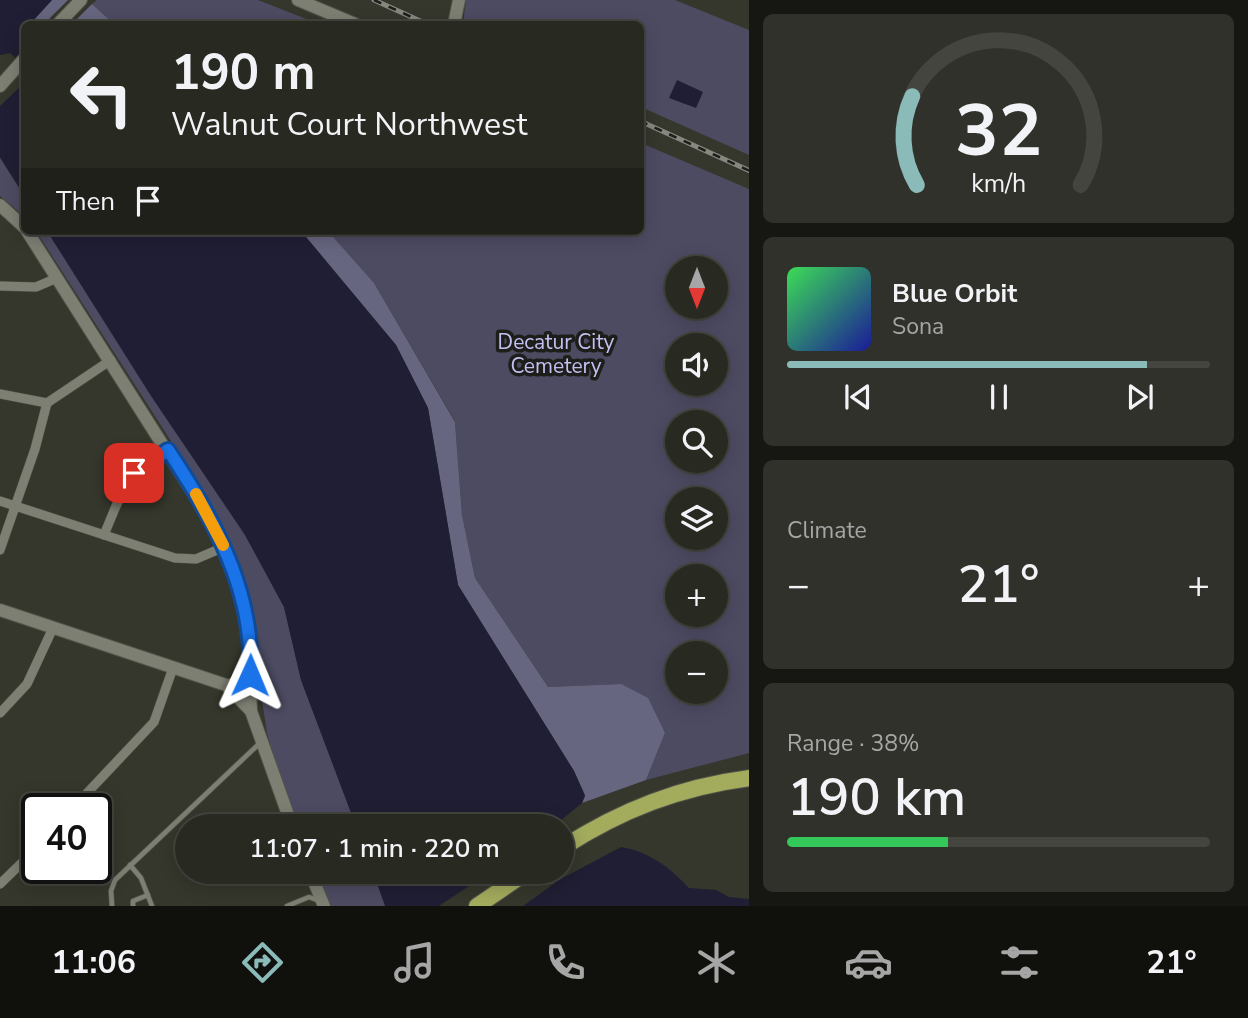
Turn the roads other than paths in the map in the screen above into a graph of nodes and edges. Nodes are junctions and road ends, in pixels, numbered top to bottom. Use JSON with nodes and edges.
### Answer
{"nodes":[{"id":1,"x":81,"y":0,"type":"edge"},
{"id":2,"x":298,"y":0,"type":"edge"},
{"id":3,"x":459,"y":0,"type":"edge"},
{"id":4,"x":61,"y":21,"type":"edge"},
{"id":5,"x":348,"y":21,"type":"edge"},
{"id":6,"x":455,"y":21,"type":"edge"},
{"id":7,"x":21,"y":62,"type":"edge"},
{"id":8,"x":0,"y":86,"type":"edge"},
{"id":9,"x":0,"y":205,"type":"edge"},
{"id":10,"x":21,"y":224,"type":"edge"},
{"id":11,"x":30,"y":235,"type":"edge"},
{"id":12,"x":57,"y":278,"type":"junction"},
{"id":13,"x":0,"y":286,"type":"edge"},
{"id":14,"x":111,"y":360,"type":"junction"},
{"id":15,"x":0,"y":394,"type":"edge"},
{"id":16,"x":47,"y":403,"type":"junction"},
{"id":17,"x":168,"y":450,"type":"junction"},
{"id":18,"x":0,"y":501,"type":"edge"},
{"id":19,"x":16,"y":506,"type":"junction"},
{"id":20,"x":104,"y":535,"type":"junction"},
{"id":21,"x":224,"y":547,"type":"junction"},
{"id":22,"x":0,"y":550,"type":"edge"},
{"id":23,"x":0,"y":610,"type":"edge"},
{"id":24,"x":53,"y":628,"type":"junction"},
{"id":25,"x":173,"y":668,"type":"junction"},
{"id":26,"x":250,"y":682,"type":"junction"},
{"id":27,"x":226,"y":685,"type":"junction"},
{"id":28,"x":251,"y":711,"type":"junction"},
{"id":29,"x":0,"y":713,"type":"edge"},
{"id":30,"x":261,"y":741,"type":"junction"},
{"id":31,"x":749,"y":778,"type":"edge"},
{"id":32,"x":87,"y":793,"type":"edge"},
{"id":33,"x":288,"y":814,"type":"edge"},
{"id":34,"x":574,"y":841,"type":"edge"},
{"id":35,"x":21,"y":864,"type":"edge"},
{"id":36,"x":130,"y":865,"type":"junction"},
{"id":37,"x":0,"y":884,"type":"edge"},
{"id":38,"x":313,"y":884,"type":"edge"},
{"id":39,"x":509,"y":884,"type":"edge"},
{"id":40,"x":148,"y":895,"type":"junction"},
{"id":41,"x":319,"y":903,"type":"edge"},
{"id":42,"x":112,"y":906,"type":"edge"},
{"id":43,"x":133,"y":906,"type":"edge"},
{"id":44,"x":152,"y":906,"type":"edge"},
{"id":45,"x":287,"y":906,"type":"edge"},
{"id":46,"x":477,"y":906,"type":"edge"}],
"edges":[{"from":1,"to":4,"type":"street"},
{"from":2,"to":5,"type":"street"},
{"from":3,"to":6,"type":"street"},
{"from":7,"to":8,"type":"street"},
{"from":9,"to":10,"type":"street"},
{"from":11,"to":12,"type":"street"},
{"from":12,"to":13,"type":"street"},
{"from":12,"to":14,"type":"street"},
{"from":14,"to":16,"type":"street"},
{"from":14,"to":17,"type":"street"},
{"from":15,"to":16,"type":"street"},
{"from":16,"to":19,"type":"street"},
{"from":17,"to":20,"type":"street"},
{"from":17,"to":21,"type":"street"},
{"from":18,"to":19,"type":"street"},
{"from":19,"to":20,"type":"street"},
{"from":19,"to":22,"type":"street"},
{"from":20,"to":21,"type":"street"},
{"from":21,"to":26,"type":"street"},
{"from":23,"to":24,"type":"street"},
{"from":24,"to":25,"type":"street"},
{"from":24,"to":29,"type":"street"},
{"from":25,"to":27,"type":"street"},
{"from":25,"to":32,"type":"street"},
{"from":26,"to":27,"type":"street"},
{"from":26,"to":28,"type":"street"},
{"from":27,"to":28,"type":"street"},
{"from":28,"to":30,"type":"street"},
{"from":30,"to":33,"type":"street"},
{"from":30,"to":36,"type":"lane"},
{"from":31,"to":34,"type":"highway"},
{"from":35,"to":37,"type":"street"},
{"from":36,"to":40,"type":"lane"},
{"from":36,"to":42,"type":"lane"},
{"from":38,"to":41,"type":"street"},
{"from":39,"to":46,"type":"highway"},
{"from":40,"to":43,"type":"lane"},
{"from":40,"to":44,"type":"lane"},
{"from":41,"to":45,"type":"lane"}]}
